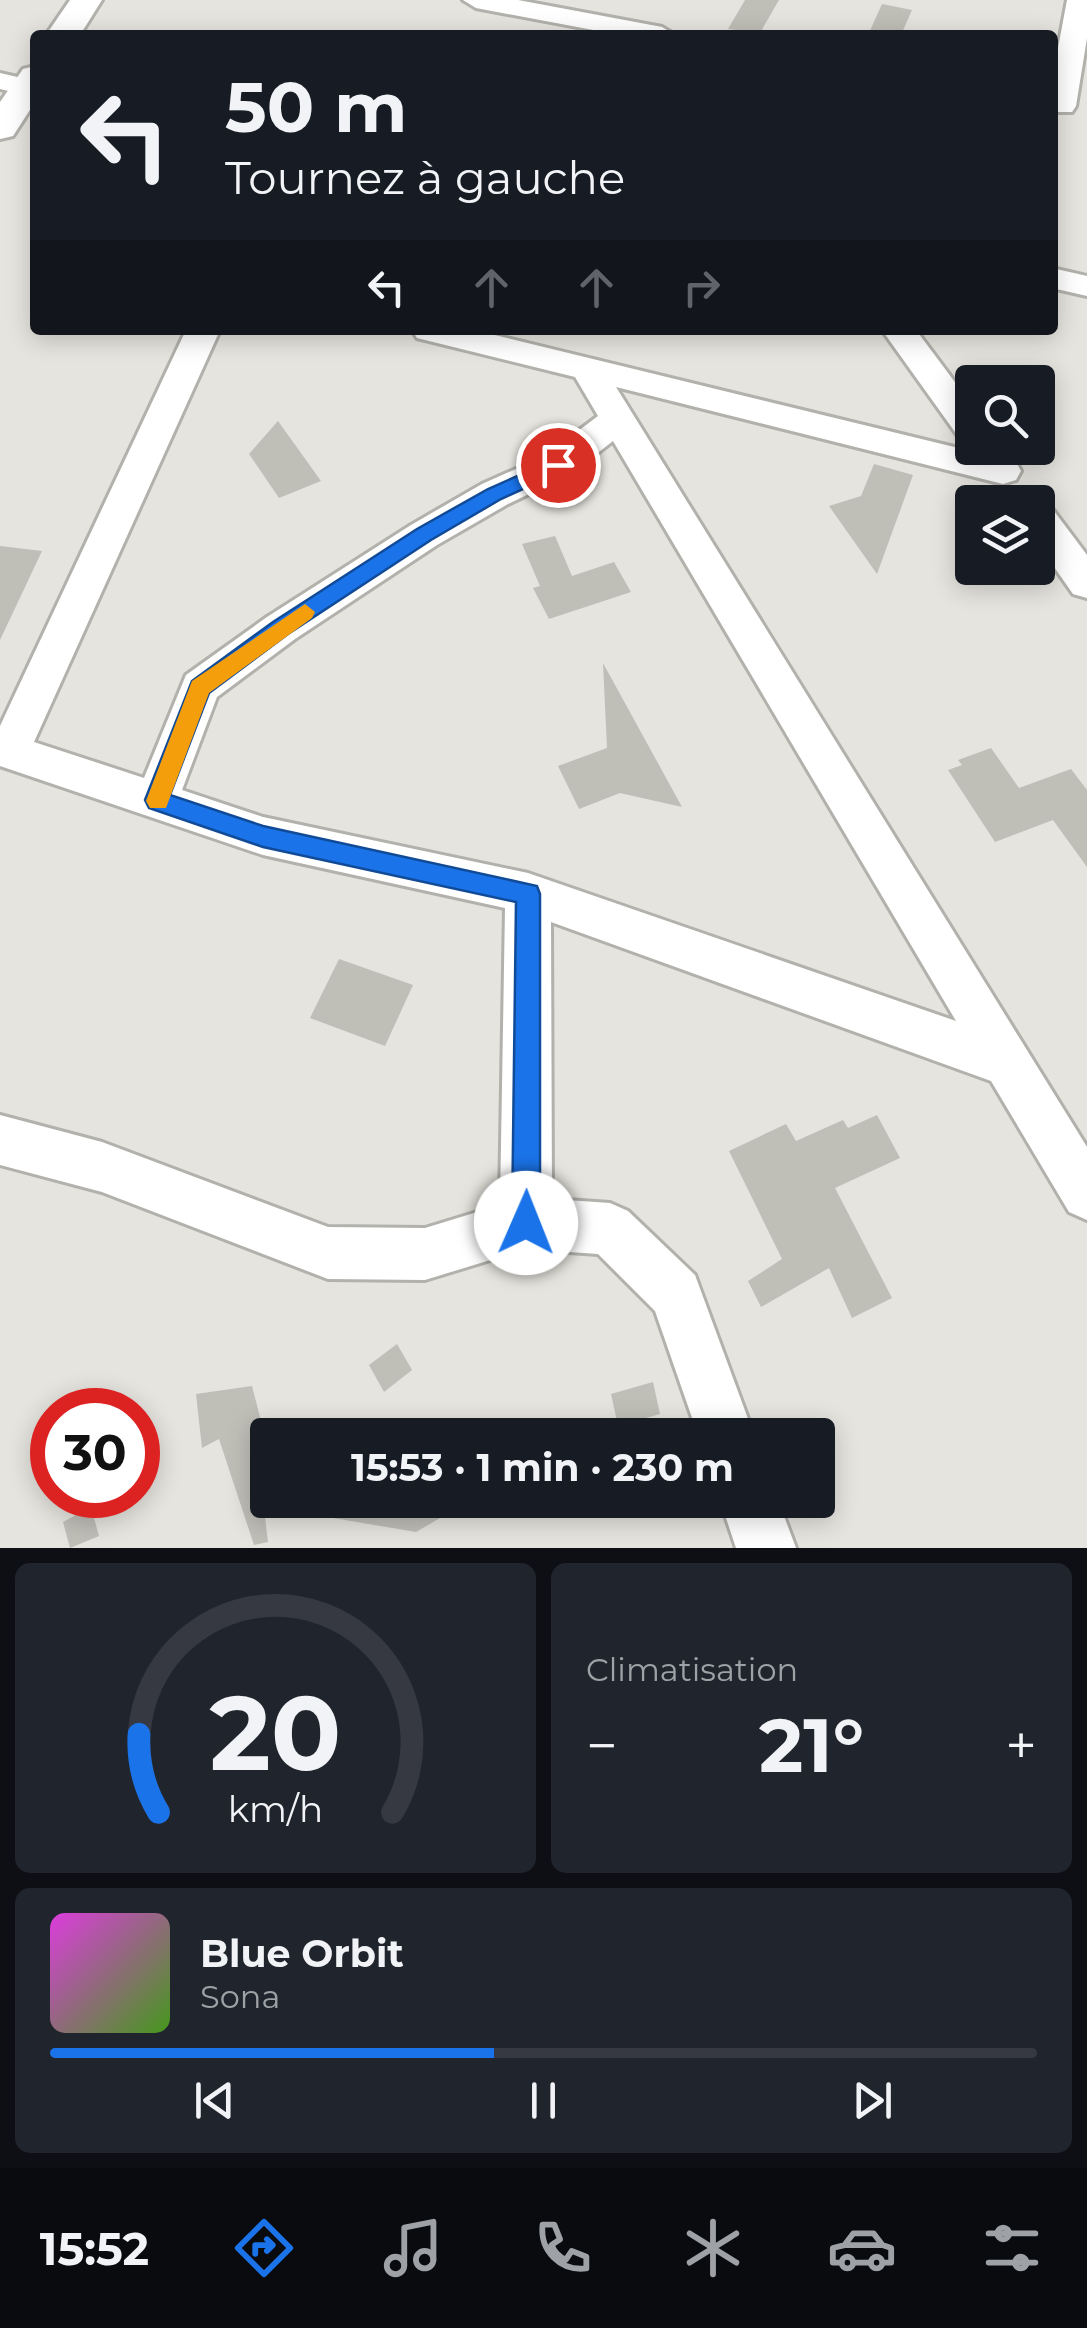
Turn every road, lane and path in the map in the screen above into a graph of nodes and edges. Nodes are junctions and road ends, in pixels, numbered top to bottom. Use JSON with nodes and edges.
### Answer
{"nodes":[{"id":1,"x":86,"y":0,"type":"edge"},
{"id":2,"x":476,"y":0,"type":"edge"},
{"id":3,"x":1080,"y":0,"type":"edge"},
{"id":4,"x":65,"y":30,"type":"edge"},
{"id":5,"x":635,"y":30,"type":"edge"},
{"id":6,"x":21,"y":81,"type":"edge"},
{"id":7,"x":1067,"y":107,"type":"edge"},
{"id":8,"x":0,"y":128,"type":"edge"},
{"id":9,"x":1058,"y":279,"type":"edge"},
{"id":10,"x":1087,"y":286,"type":"edge"},
{"id":11,"x":201,"y":335,"type":"edge"},
{"id":12,"x":449,"y":335,"type":"edge"},
{"id":13,"x":903,"y":335,"type":"edge"},
{"id":14,"x":587,"y":369,"type":"junction"},
{"id":15,"x":955,"y":407,"type":"edge"},
{"id":16,"x":618,"y":420,"type":"junction"},
{"id":17,"x":955,"y":450,"type":"edge"},
{"id":18,"x":1055,"y":540,"type":"edge"},
{"id":19,"x":1087,"y":582,"type":"edge"},
{"id":20,"x":4,"y":750,"type":"edge"},
{"id":21,"x":157,"y":800,"type":"junction"},
{"id":22,"x":528,"y":894,"type":"junction"},
{"id":23,"x":1007,"y":1063,"type":"junction"},
{"id":24,"x":0,"y":1140,"type":"edge"},
{"id":25,"x":1087,"y":1194,"type":"edge"},
{"id":26,"x":526,"y":1223,"type":"junction"},
{"id":27,"x":720,"y":1418,"type":"edge"},
{"id":28,"x":755,"y":1518,"type":"edge"},
{"id":29,"x":766,"y":1548,"type":"edge"}],
"edges":[{"from":1,"to":4,"type":"main road"},
{"from":2,"to":5,"type":"street"},
{"from":3,"to":7,"type":"street"},
{"from":6,"to":8,"type":"main road"},
{"from":9,"to":10,"type":"street"},
{"from":11,"to":20,"type":"street"},
{"from":12,"to":14,"type":"street"},
{"from":13,"to":15,"type":"street"},
{"from":14,"to":16,"type":"street"},
{"from":14,"to":17,"type":"street"},
{"from":16,"to":21,"type":"street"},
{"from":16,"to":23,"type":"street"},
{"from":18,"to":19,"type":"street"},
{"from":20,"to":21,"type":"street"},
{"from":21,"to":22,"type":"street"},
{"from":22,"to":23,"type":"street"},
{"from":22,"to":26,"type":"street"},
{"from":23,"to":25,"type":"street"},
{"from":24,"to":26,"type":"street"},
{"from":26,"to":27,"type":"street"},
{"from":28,"to":29,"type":"street"}]}
